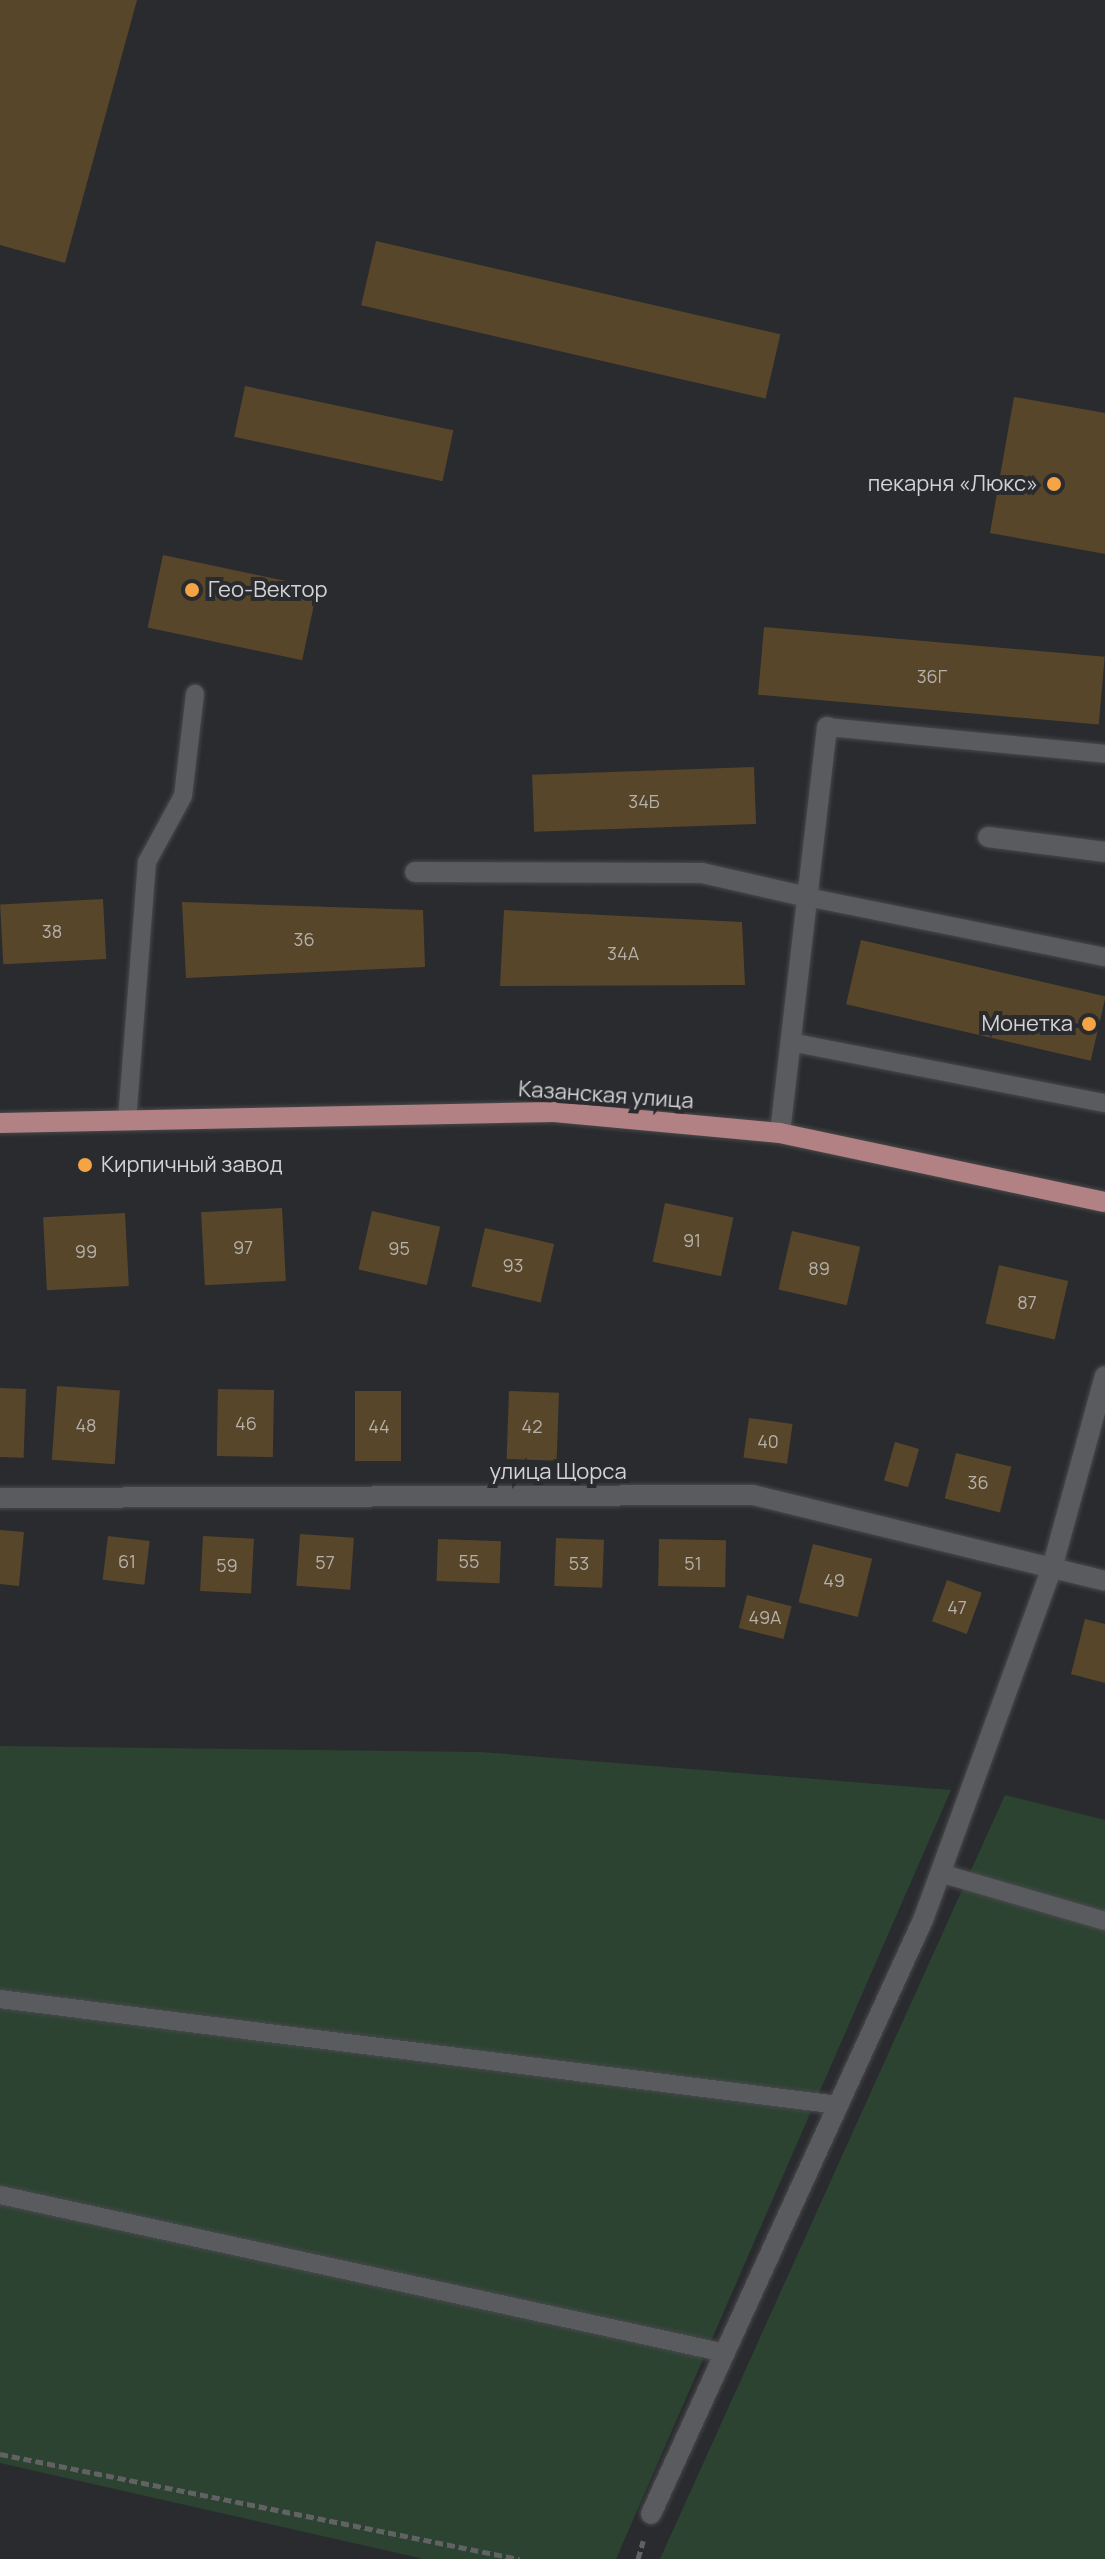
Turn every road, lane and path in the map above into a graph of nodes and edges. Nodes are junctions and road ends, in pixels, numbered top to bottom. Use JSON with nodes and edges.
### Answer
{"nodes":[{"id":1,"x":195,"y":694,"type":"dead end"},
{"id":2,"x":827,"y":727,"type":"joint"},
{"id":3,"x":1105,"y":754,"type":"edge"},
{"id":4,"x":988,"y":837,"type":"dead end"},
{"id":5,"x":1105,"y":852,"type":"edge"},
{"id":6,"x":415,"y":872,"type":"dead end"},
{"id":7,"x":807,"y":897,"type":"junction"},
{"id":8,"x":1105,"y":957,"type":"edge"},
{"id":9,"x":790,"y":1042,"type":"junction"},
{"id":10,"x":1105,"y":1103,"type":"edge"},
{"id":11,"x":127,"y":1121,"type":"junction"},
{"id":12,"x":0,"y":1123,"type":"edge"},
{"id":13,"x":780,"y":1133,"type":"junction"},
{"id":14,"x":1105,"y":1202,"type":"edge"},
{"id":15,"x":1105,"y":1376,"type":"edge"},
{"id":16,"x":0,"y":1498,"type":"edge"},
{"id":17,"x":1052,"y":1568,"type":"junction"},
{"id":18,"x":1105,"y":1581,"type":"edge"},
{"id":19,"x":940,"y":1873,"type":"junction"},
{"id":20,"x":1105,"y":1921,"type":"edge"},
{"id":21,"x":0,"y":1999,"type":"edge"},
{"id":22,"x":838,"y":2105,"type":"junction"},
{"id":23,"x":0,"y":2195,"type":"edge"},
{"id":24,"x":725,"y":2353,"type":"junction"},
{"id":25,"x":0,"y":2454,"type":"edge"},
{"id":26,"x":651,"y":2514,"type":"dead end"},
{"id":27,"x":519,"y":2559,"type":"edge"}],
"edges":[{"from":1,"to":11,"type":"lane"},
{"from":2,"to":3,"type":"lane"},
{"from":2,"to":7,"type":"street"},
{"from":4,"to":5,"type":"street"},
{"from":6,"to":7,"type":"street"},
{"from":7,"to":8,"type":"lane"},
{"from":7,"to":9,"type":"street"},
{"from":9,"to":10,"type":"lane"},
{"from":9,"to":13,"type":"street"},
{"from":11,"to":12,"type":"main road","name":"Казанская улица"},
{"from":11,"to":13,"type":"main road","name":"Казанская улица"},
{"from":13,"to":14,"type":"main road","name":"Казанская улица"},
{"from":15,"to":17,"type":"street"},
{"from":16,"to":17,"type":"street","name":"улица Щорса"},
{"from":17,"to":18,"type":"street","name":"улица Щорса"},
{"from":17,"to":19,"type":"street"},
{"from":19,"to":20,"type":"lane"},
{"from":19,"to":22,"type":"street"},
{"from":21,"to":22,"type":"lane"},
{"from":22,"to":24,"type":"street"},
{"from":23,"to":24,"type":"lane"},
{"from":24,"to":26,"type":"street"},
{"from":25,"to":27,"type":"path"}]}
